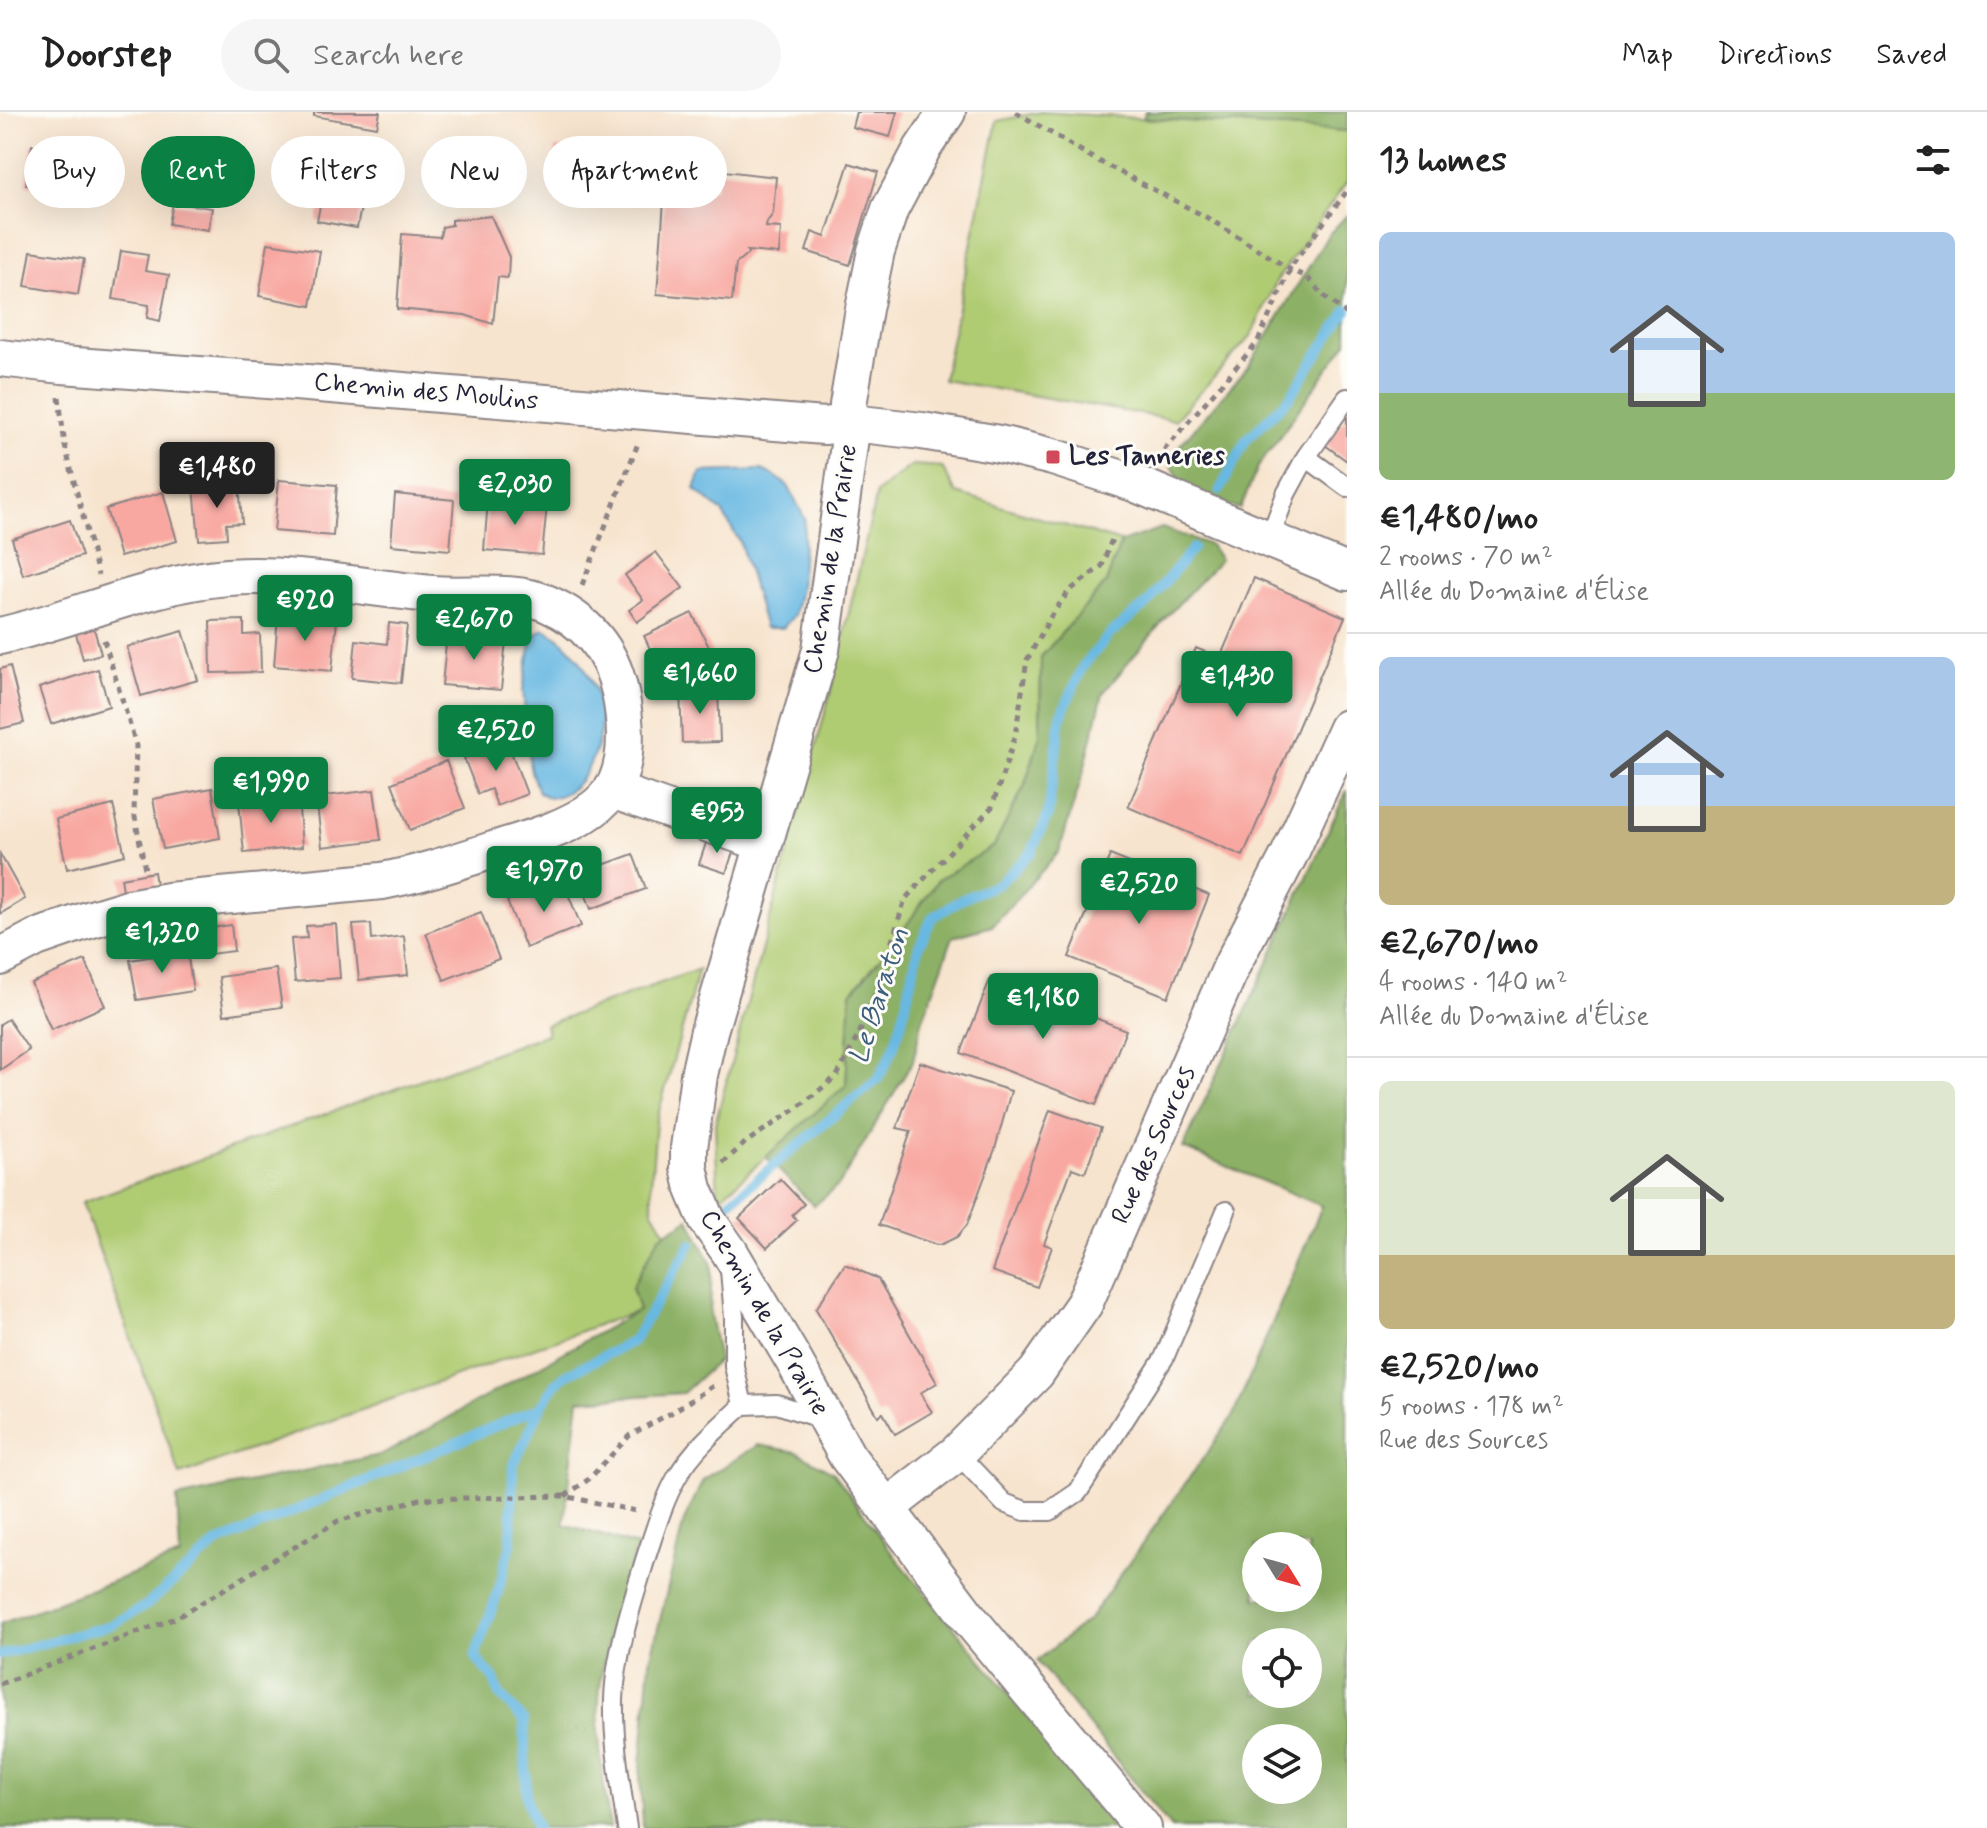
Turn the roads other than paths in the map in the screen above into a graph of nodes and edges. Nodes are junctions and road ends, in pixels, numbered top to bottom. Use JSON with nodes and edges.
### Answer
{"nodes":[{"id":1,"x":947,"y":112,"type":"edge"},
{"id":2,"x":0,"y":358,"type":"edge"},
{"id":3,"x":1347,"y":398,"type":"edge"},
{"id":4,"x":852,"y":423,"type":"junction"},
{"id":5,"x":1306,"y":457,"type":"junction"},
{"id":6,"x":1347,"y":487,"type":"edge"},
{"id":7,"x":1269,"y":540,"type":"junction"},
{"id":8,"x":1347,"y":572,"type":"edge"},
{"id":9,"x":0,"y":636,"type":"edge"},
{"id":10,"x":1347,"y":728,"type":"edge"},
{"id":11,"x":612,"y":790,"type":"junction"},
{"id":12,"x":763,"y":843,"type":"junction"},
{"id":13,"x":0,"y":957,"type":"edge"},
{"id":14,"x":1226,"y":1211,"type":"dead end"},
{"id":15,"x":729,"y":1251,"type":"junction"},
{"id":16,"x":743,"y":1405,"type":"junction"},
{"id":17,"x":826,"y":1420,"type":"junction"},
{"id":18,"x":957,"y":1453,"type":"junction"},
{"id":19,"x":886,"y":1508,"type":"junction"},
{"id":20,"x":627,"y":1828,"type":"edge"},
{"id":21,"x":1143,"y":1828,"type":"edge"}],
"edges":[{"from":1,"to":4,"type":"street","name":"Chemin de la Prairie"},
{"from":2,"to":4,"type":"street","name":"Chemin des Moulins"},
{"from":3,"to":5,"type":"lane"},
{"from":4,"to":7,"type":"street","name":"Chemin des Moulins"},
{"from":4,"to":12,"type":"street","name":"Chemin de la Prairie"},
{"from":5,"to":6,"type":"lane"},
{"from":5,"to":7,"type":"lane"},
{"from":7,"to":8,"type":"street","name":"Chemin des Moulins"},
{"from":9,"to":11,"type":"street"},
{"from":10,"to":18,"type":"street","name":"Rue des Sources"},
{"from":11,"to":12,"type":"street"},
{"from":11,"to":13,"type":"street"},
{"from":12,"to":15,"type":"street","name":"Chemin de la Prairie"},
{"from":14,"to":18,"type":"lane"},
{"from":15,"to":16,"type":"lane"},
{"from":15,"to":17,"type":"street","name":"Chemin de la Prairie"},
{"from":16,"to":17,"type":"lane"},
{"from":16,"to":20,"type":"lane"},
{"from":17,"to":19,"type":"street","name":"Chemin de la Prairie"},
{"from":18,"to":19,"type":"street","name":"Rue des Sources"},
{"from":19,"to":21,"type":"street","name":"Chemin de la Prairie"}]}
